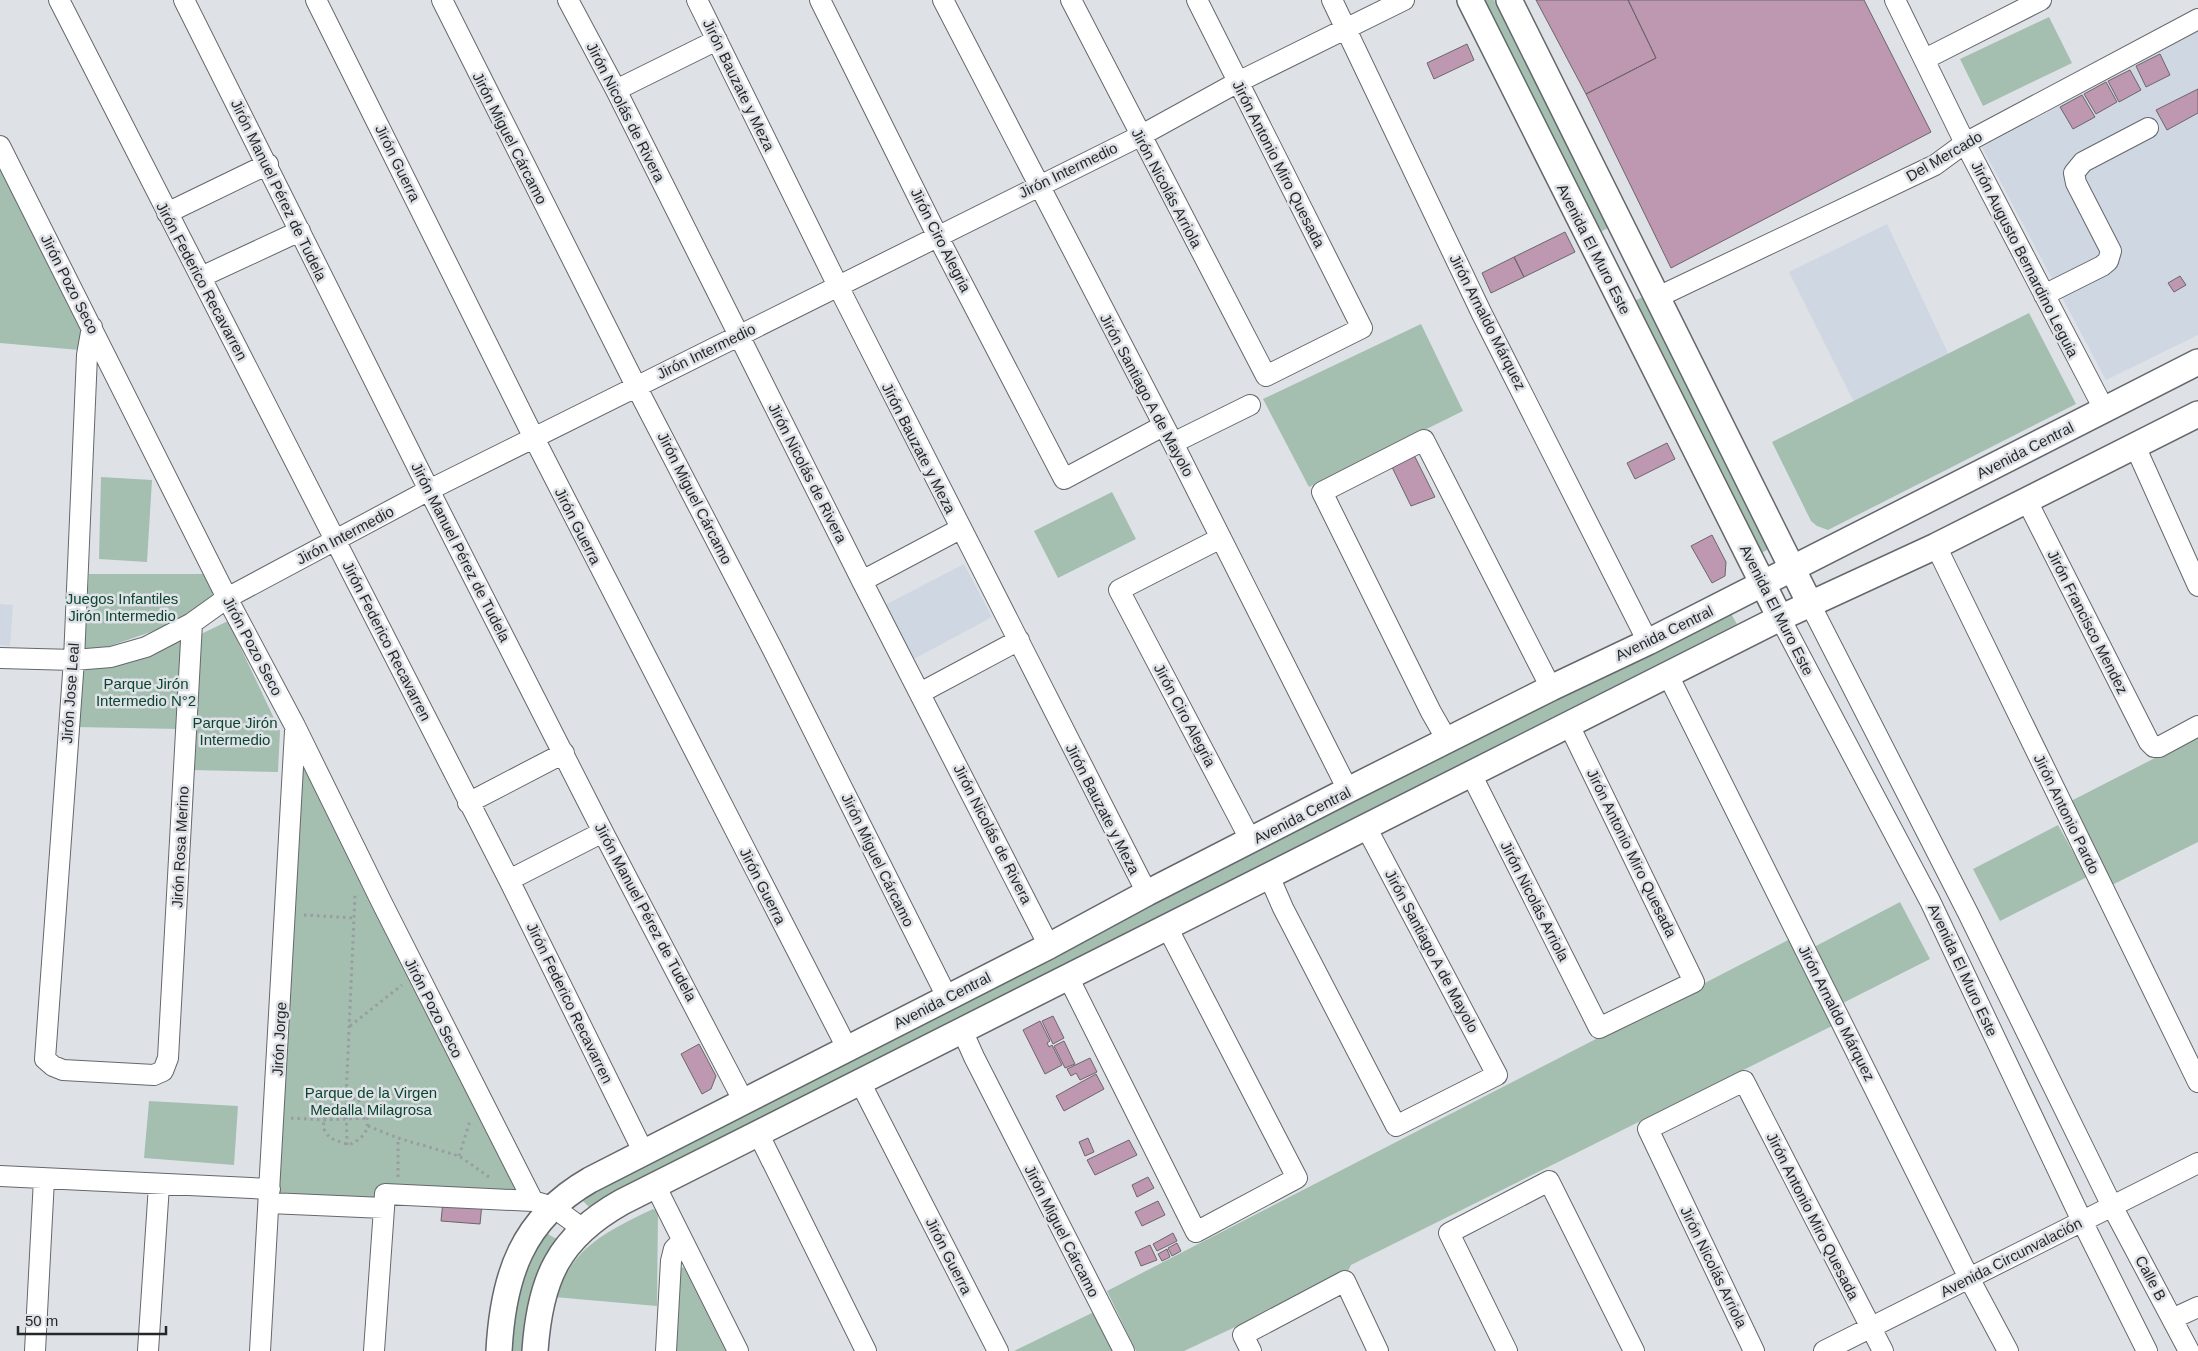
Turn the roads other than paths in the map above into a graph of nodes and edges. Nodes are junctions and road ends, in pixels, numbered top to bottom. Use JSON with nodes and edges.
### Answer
{"nodes":[{"id":1,"x":59,"y":0,"type":"edge"},
{"id":2,"x":184,"y":0,"type":"edge"},
{"id":3,"x":316,"y":0,"type":"edge"},
{"id":4,"x":442,"y":0,"type":"edge"},
{"id":5,"x":568,"y":0,"type":"edge"},
{"id":6,"x":697,"y":0,"type":"edge"},
{"id":7,"x":820,"y":0,"type":"edge"},
{"id":8,"x":944,"y":0,"type":"edge"},
{"id":9,"x":1071,"y":0,"type":"edge"},
{"id":10,"x":1197,"y":0,"type":"edge"},
{"id":11,"x":1332,"y":0,"type":"edge"},
{"id":12,"x":1404,"y":0,"type":"edge"},
{"id":13,"x":1470,"y":0,"type":"edge"},
{"id":14,"x":1509,"y":0,"type":"edge"},
{"id":15,"x":1895,"y":0,"type":"edge"},
{"id":16,"x":2033,"y":2,"type":"edge"},
{"id":17,"x":2198,"y":19,"type":"edge"},
{"id":18,"x":1347,"y":28,"type":"junction"},
{"id":19,"x":717,"y":40,"type":"junction"},
{"id":20,"x":1925,"y":59,"type":"junction"},
{"id":21,"x":1238,"y":82,"type":"junction"},
{"id":22,"x":616,"y":90,"type":"junction"},
{"id":23,"x":2148,"y":128,"type":"dead end"},
{"id":24,"x":1140,"y":136,"type":"junction"},
{"id":25,"x":1965,"y":143,"type":"junction"},
{"id":26,"x":0,"y":146,"type":"edge"},
{"id":27,"x":268,"y":164,"type":"junction"},
{"id":28,"x":1038,"y":185,"type":"junction"},
{"id":29,"x":166,"y":212,"type":"junction"},
{"id":30,"x":300,"y":231,"type":"junction"},
{"id":31,"x":937,"y":235,"type":"junction"},
{"id":32,"x":1636,"y":255,"type":"junction"},
{"id":33,"x":1605,"y":270,"type":"junction"},
{"id":34,"x":201,"y":277,"type":"junction"},
{"id":35,"x":838,"y":286,"type":"junction"},
{"id":36,"x":2044,"y":295,"type":"junction"},
{"id":37,"x":1658,"y":297,"type":"junction"},
{"id":38,"x":92,"y":327,"type":"junction"},
{"id":39,"x":738,"y":335,"type":"junction"},
{"id":40,"x":2198,"y":362,"type":"edge"},
{"id":41,"x":1266,"y":376,"type":"joint"},
{"id":42,"x":636,"y":386,"type":"junction"},
{"id":43,"x":1250,"y":405,"type":"dead end"},
{"id":44,"x":2104,"y":409,"type":"junction"},
{"id":45,"x":2198,"y":414,"type":"edge"},
{"id":46,"x":1168,"y":434,"type":"junction"},
{"id":47,"x":534,"y":438,"type":"junction"},
{"id":48,"x":2135,"y":446,"type":"junction"},
{"id":49,"x":429,"y":490,"type":"junction"},
{"id":50,"x":2027,"y":501,"type":"junction"},
{"id":51,"x":960,"y":529,"type":"junction"},
{"id":52,"x":1221,"y":538,"type":"junction"},
{"id":53,"x":336,"y":539,"type":"junction"},
{"id":54,"x":1936,"y":546,"type":"junction"},
{"id":55,"x":1794,"y":568,"type":"junction"},
{"id":56,"x":862,"y":581,"type":"junction"},
{"id":57,"x":1763,"y":584,"type":"junction"},
{"id":58,"x":2198,"y":586,"type":"edge"},
{"id":59,"x":227,"y":598,"type":"junction"},
{"id":60,"x":1810,"y":604,"type":"junction"},
{"id":61,"x":1780,"y":618,"type":"junction"},
{"id":62,"x":192,"y":622,"type":"junction"},
{"id":63,"x":1019,"y":640,"type":"junction"},
{"id":64,"x":1648,"y":642,"type":"junction"},
{"id":65,"x":0,"y":658,"type":"edge"},
{"id":66,"x":74,"y":660,"type":"junction"},
{"id":67,"x":1668,"y":675,"type":"junction"},
{"id":68,"x":1551,"y":688,"type":"junction"},
{"id":69,"x":920,"y":693,"type":"junction"},
{"id":70,"x":1569,"y":725,"type":"junction"},
{"id":71,"x":295,"y":726,"type":"junction"},
{"id":72,"x":2198,"y":726,"type":"edge"},
{"id":73,"x":1447,"y":740,"type":"junction"},
{"id":74,"x":564,"y":753,"type":"junction"},
{"id":75,"x":1471,"y":774,"type":"junction"},
{"id":76,"x":1348,"y":790,"type":"junction"},
{"id":77,"x":468,"y":802,"type":"junction"},
{"id":78,"x":1366,"y":827,"type":"junction"},
{"id":79,"x":603,"y":832,"type":"junction"},
{"id":80,"x":1251,"y":841,"type":"junction"},
{"id":81,"x":1269,"y":876,"type":"junction"},
{"id":82,"x":509,"y":880,"type":"junction"},
{"id":83,"x":1146,"y":893,"type":"junction"},
{"id":84,"x":1963,"y":902,"type":"junction"},
{"id":85,"x":1937,"y":915,"type":"junction"},
{"id":86,"x":1167,"y":927,"type":"junction"},
{"id":87,"x":1049,"y":946,"type":"junction"},
{"id":88,"x":1068,"y":977,"type":"junction"},
{"id":89,"x":947,"y":997,"type":"junction"},
{"id":90,"x":1599,"y":1028,"type":"joint"},
{"id":91,"x":962,"y":1030,"type":"junction"},
{"id":92,"x":848,"y":1048,"type":"junction"},
{"id":93,"x":45,"y":1060,"type":"joint"},
{"id":94,"x":1744,"y":1081,"type":"joint"},
{"id":95,"x":860,"y":1082,"type":"junction"},
{"id":96,"x":2198,"y":1082,"type":"edge"},
{"id":97,"x":744,"y":1100,"type":"junction"},
{"id":98,"x":758,"y":1133,"type":"junction"},
{"id":99,"x":643,"y":1151,"type":"junction"},
{"id":100,"x":2198,"y":1163,"type":"edge"},
{"id":101,"x":0,"y":1176,"type":"edge"},
{"id":102,"x":44,"y":1179,"type":"junction"},
{"id":103,"x":159,"y":1184,"type":"junction"},
{"id":104,"x":655,"y":1185,"type":"junction"},
{"id":105,"x":269,"y":1196,"type":"junction"},
{"id":106,"x":389,"y":1199,"type":"junction"},
{"id":107,"x":543,"y":1204,"type":"junction"},
{"id":108,"x":2112,"y":1206,"type":"junction"},
{"id":109,"x":2082,"y":1221,"type":"junction"},
{"id":110,"x":583,"y":1229,"type":"junction"},
{"id":111,"x":682,"y":1241,"type":"junction"},
{"id":112,"x":1969,"y":1278,"type":"junction"},
{"id":113,"x":2198,"y":1307,"type":"edge"},
{"id":114,"x":2172,"y":1319,"type":"junction"},
{"id":115,"x":1871,"y":1327,"type":"junction"},
{"id":116,"x":1247,"y":1343,"type":"edge"},
{"id":117,"x":35,"y":1351,"type":"edge"},
{"id":118,"x":148,"y":1351,"type":"edge"},
{"id":119,"x":260,"y":1351,"type":"edge"},
{"id":120,"x":374,"y":1351,"type":"edge"},
{"id":121,"x":499,"y":1351,"type":"edge"},
{"id":122,"x":535,"y":1351,"type":"edge"},
{"id":123,"x":666,"y":1351,"type":"edge"},
{"id":124,"x":738,"y":1351,"type":"edge"},
{"id":125,"x":866,"y":1351,"type":"edge"},
{"id":126,"x":998,"y":1351,"type":"edge"},
{"id":127,"x":1124,"y":1351,"type":"edge"},
{"id":128,"x":1378,"y":1351,"type":"edge"},
{"id":129,"x":1506,"y":1351,"type":"edge"},
{"id":130,"x":1634,"y":1351,"type":"edge"},
{"id":131,"x":1754,"y":1351,"type":"edge"},
{"id":132,"x":1824,"y":1351,"type":"edge"},
{"id":133,"x":1883,"y":1351,"type":"edge"},
{"id":134,"x":2008,"y":1351,"type":"edge"},
{"id":135,"x":2147,"y":1351,"type":"edge"},
{"id":136,"x":2188,"y":1351,"type":"edge"}],
"edges":[{"from":1,"to":29,"type":"street","name":"Jirón Federico Recavarren"},
{"from":2,"to":27,"type":"street","name":"Jirón Manuel Pérez de Tudela"},
{"from":3,"to":47,"type":"street","name":"Jirón Guerra"},
{"from":4,"to":42,"type":"street","name":"Jirón Miguel Cárcamo"},
{"from":5,"to":22,"type":"street","name":"Jirón Nicolás de Rivera"},
{"from":6,"to":19,"type":"street","name":"Jirón Bauzate y Meza"},
{"from":7,"to":31,"type":"street","name":"Jirón Ciro Alegria"},
{"from":8,"to":28,"type":"street","name":"Jirón Santiago A de Mayolo"},
{"from":9,"to":24,"type":"street","name":"Jirón Nicolás Arriola"},
{"from":10,"to":21,"type":"street","name":"Jirón Antonio Miro Quesada"},
{"from":11,"to":18,"type":"street","name":"Jirón Arnaldo Márquez"},
{"from":12,"to":18,"type":"street","name":"Jirón Intermedio"},
{"from":13,"to":33,"type":"main road","name":"Avenida El Muro Este"},
{"from":14,"to":32,"type":"main road","name":"Avenida El Muro Este"},
{"from":15,"to":20,"type":"street","name":"Jirón Augusto Bernardino Leguia"},
{"from":16,"to":20,"type":"street"},
{"from":17,"to":25,"type":"street","name":"Del Mercado"},
{"from":18,"to":21,"type":"street","name":"Jirón Intermedio"},
{"from":18,"to":64,"type":"street","name":"Jirón Arnaldo Márquez"},
{"from":19,"to":22,"type":"street"},
{"from":19,"to":35,"type":"street","name":"Jirón Bauzate y Meza"},
{"from":20,"to":25,"type":"street","name":"Jirón Augusto Bernardino Leguia"},
{"from":21,"to":24,"type":"street","name":"Jirón Intermedio"},
{"from":21,"to":41,"type":"street","name":"Jirón Antonio Miro Quesada"},
{"from":22,"to":39,"type":"street","name":"Jirón Nicolás de Rivera"},
{"from":23,"to":36,"type":"street"},
{"from":24,"to":28,"type":"street","name":"Jirón Intermedio"},
{"from":24,"to":41,"type":"street","name":"Jirón Nicolás Arriola"},
{"from":25,"to":36,"type":"street","name":"Jirón Augusto Bernardino Leguia"},
{"from":25,"to":37,"type":"street","name":"Del Mercado"},
{"from":26,"to":38,"type":"street","name":"Jirón Pozo Seco"},
{"from":27,"to":29,"type":"street"},
{"from":27,"to":30,"type":"street","name":"Jirón Manuel Pérez de Tudela"},
{"from":28,"to":31,"type":"street","name":"Jirón Intermedio"},
{"from":28,"to":46,"type":"street","name":"Jirón Santiago A de Mayolo"},
{"from":29,"to":34,"type":"street","name":"Jirón Federico Recavarren"},
{"from":30,"to":34,"type":"street"},
{"from":30,"to":49,"type":"street","name":"Jirón Manuel Pérez de Tudela"},
{"from":31,"to":35,"type":"street","name":"Jirón Intermedio"},
{"from":31,"to":46,"type":"street","name":"Jirón Ciro Alegria"},
{"from":32,"to":33,"type":"main road"},
{"from":32,"to":37,"type":"main road","name":"Avenida El Muro Este"},
{"from":33,"to":57,"type":"main road","name":"Avenida El Muro Este"},
{"from":34,"to":53,"type":"street","name":"Jirón Federico Recavarren"},
{"from":35,"to":39,"type":"street","name":"Jirón Intermedio"},
{"from":35,"to":51,"type":"street","name":"Jirón Bauzate y Meza"},
{"from":36,"to":44,"type":"street","name":"Jirón Augusto Bernardino Leguia"},
{"from":37,"to":55,"type":"main road","name":"Avenida El Muro Este"},
{"from":38,"to":59,"type":"street","name":"Jirón Pozo Seco"},
{"from":38,"to":66,"type":"street","name":"Jirón Jose Leal"},
{"from":39,"to":42,"type":"street","name":"Jirón Intermedio"},
{"from":39,"to":56,"type":"street","name":"Jirón Nicolás de Rivera"},
{"from":40,"to":44,"type":"main road","name":"Avenida Central"},
{"from":42,"to":47,"type":"street","name":"Jirón Intermedio"},
{"from":42,"to":89,"type":"street","name":"Jirón Miguel Cárcamo"},
{"from":43,"to":46,"type":"street"},
{"from":44,"to":55,"type":"main road","name":"Avenida Central"},
{"from":45,"to":48,"type":"main road"},
{"from":46,"to":52,"type":"street","name":"Jirón Santiago A de Mayolo"},
{"from":47,"to":49,"type":"street","name":"Jirón Intermedio"},
{"from":47,"to":92,"type":"street","name":"Jirón Guerra"},
{"from":48,"to":50,"type":"main road"},
{"from":48,"to":58,"type":"street"},
{"from":49,"to":53,"type":"street","name":"Jirón Intermedio"},
{"from":49,"to":74,"type":"street","name":"Jirón Manuel Pérez de Tudela"},
{"from":50,"to":54,"type":"main road"},
{"from":50,"to":72,"type":"street","name":"Jirón Francisco Mendez"},
{"from":51,"to":56,"type":"street"},
{"from":51,"to":63,"type":"street","name":"Jirón Bauzate y Meza"},
{"from":52,"to":76,"type":"street","name":"Jirón Santiago A de Mayolo"},
{"from":52,"to":80,"type":"street","name":"Jirón Ciro Alegria"},
{"from":53,"to":59,"type":"street","name":"Jirón Intermedio"},
{"from":53,"to":77,"type":"street","name":"Jirón Federico Recavarren"},
{"from":54,"to":60,"type":"main road"},
{"from":54,"to":96,"type":"street","name":"Jirón Antonio Pardo"},
{"from":55,"to":57,"type":"main road","name":"Avenida Central"},
{"from":55,"to":60,"type":"main road","name":"Avenida El Muro Este"},
{"from":56,"to":69,"type":"street","name":"Jirón Nicolás de Rivera"},
{"from":57,"to":61,"type":"main road","name":"Avenida El Muro Este"},
{"from":57,"to":64,"type":"main road","name":"Avenida Central"},
{"from":59,"to":62,"type":"street","name":"Jirón Intermedio"},
{"from":59,"to":71,"type":"street","name":"Jirón Pozo Seco"},
{"from":60,"to":61,"type":"main road"},
{"from":60,"to":84,"type":"street","name":"Avenida El Muro Este"},
{"from":61,"to":67,"type":"main road"},
{"from":61,"to":85,"type":"street","name":"Avenida El Muro Este"},
{"from":62,"to":66,"type":"street","name":"Jirón Intermedio"},
{"from":62,"to":93,"type":"street","name":"Jirón Rosa Merino"},
{"from":63,"to":69,"type":"street"},
{"from":63,"to":83,"type":"street","name":"Jirón Bauzate y Meza"},
{"from":64,"to":68,"type":"main road","name":"Avenida Central"},
{"from":65,"to":66,"type":"street","name":"Jirón Intermedio"},
{"from":66,"to":93,"type":"street","name":"Jirón Jose Leal"},
{"from":67,"to":70,"type":"main road"},
{"from":67,"to":112,"type":"street","name":"Jirón Arnaldo Márquez"},
{"from":68,"to":73,"type":"main road","name":"Avenida Central"},
{"from":68,"to":73,"type":"street"},
{"from":69,"to":87,"type":"street","name":"Jirón Nicolás de Rivera"},
{"from":70,"to":75,"type":"main road"},
{"from":70,"to":90,"type":"street","name":"Jirón Antonio Miro Quesada"},
{"from":71,"to":105,"type":"street","name":"Jirón Jorge"},
{"from":71,"to":107,"type":"street","name":"Jirón Pozo Seco"},
{"from":73,"to":76,"type":"main road","name":"Avenida Central"},
{"from":74,"to":77,"type":"street"},
{"from":74,"to":79,"type":"street","name":"Jirón Manuel Pérez de Tudela"},
{"from":75,"to":78,"type":"main road"},
{"from":75,"to":90,"type":"street","name":"Jirón Nicolás Arriola"},
{"from":76,"to":80,"type":"main road","name":"Avenida Central"},
{"from":77,"to":82,"type":"street","name":"Jirón Federico Recavarren"},
{"from":78,"to":81,"type":"main road"},
{"from":78,"to":81,"type":"street","name":"Jirón Santiago A de Mayolo"},
{"from":79,"to":82,"type":"street"},
{"from":79,"to":97,"type":"street","name":"Jirón Manuel Pérez de Tudela"},
{"from":80,"to":83,"type":"main road","name":"Avenida Central"},
{"from":81,"to":86,"type":"main road"},
{"from":82,"to":99,"type":"street","name":"Jirón Federico Recavarren"},
{"from":83,"to":87,"type":"main road","name":"Avenida Central"},
{"from":84,"to":85,"type":"street"},
{"from":84,"to":108,"type":"street","name":"Avenida El Muro Este"},
{"from":85,"to":109,"type":"street","name":"Avenida El Muro Este"},
{"from":86,"to":88,"type":"main road"},
{"from":86,"to":88,"type":"street"},
{"from":87,"to":89,"type":"main road","name":"Avenida Central"},
{"from":88,"to":91,"type":"main road"},
{"from":89,"to":92,"type":"main road","name":"Avenida Central"},
{"from":91,"to":95,"type":"main road"},
{"from":91,"to":127,"type":"street","name":"Jirón Miguel Cárcamo"},
{"from":92,"to":97,"type":"main road","name":"Avenida Central"},
{"from":94,"to":115,"type":"street","name":"Jirón Antonio Miro Quesada"},
{"from":94,"to":131,"type":"street","name":"Jirón Nicolás Arriola"},
{"from":95,"to":98,"type":"main road"},
{"from":95,"to":126,"type":"street","name":"Jirón Guerra"},
{"from":97,"to":99,"type":"main road","name":"Avenida Central"},
{"from":98,"to":104,"type":"main road"},
{"from":98,"to":125,"type":"street"},
{"from":99,"to":107,"type":"main road","name":"Avenida Central"},
{"from":100,"to":108,"type":"street","name":"Avenida Circunvalación"},
{"from":101,"to":102,"type":"street"},
{"from":102,"to":103,"type":"street"},
{"from":102,"to":117,"type":"street"},
{"from":103,"to":105,"type":"street"},
{"from":103,"to":118,"type":"street"},
{"from":104,"to":110,"type":"main road"},
{"from":104,"to":111,"type":"street"},
{"from":105,"to":106,"type":"street"},
{"from":105,"to":119,"type":"street","name":"Jirón Jorge"},
{"from":106,"to":107,"type":"street"},
{"from":106,"to":120,"type":"street"},
{"from":107,"to":110,"type":"street","name":"Jirón Pozo Seco"},
{"from":107,"to":121,"type":"main road","name":"Avenida Central"},
{"from":108,"to":109,"type":"street","name":"Avenida Circunvalación"},
{"from":108,"to":114,"type":"street","name":"Calle B"},
{"from":109,"to":112,"type":"street","name":"Avenida Circunvalación"},
{"from":109,"to":135,"type":"street"},
{"from":110,"to":122,"type":"main road"},
{"from":111,"to":123,"type":"street"},
{"from":111,"to":124,"type":"street"},
{"from":112,"to":115,"type":"street","name":"Avenida Circunvalación"},
{"from":112,"to":134,"type":"street","name":"Jirón Arnaldo Márquez"},
{"from":113,"to":114,"type":"street"},
{"from":114,"to":136,"type":"street","name":"Calle B"},
{"from":115,"to":132,"type":"street","name":"Avenida Circunvalación"},
{"from":115,"to":133,"type":"street","name":"Jirón Antonio Miro Quesada"},
{"from":116,"to":128,"type":"street"},
{"from":129,"to":130,"type":"street"}]}
